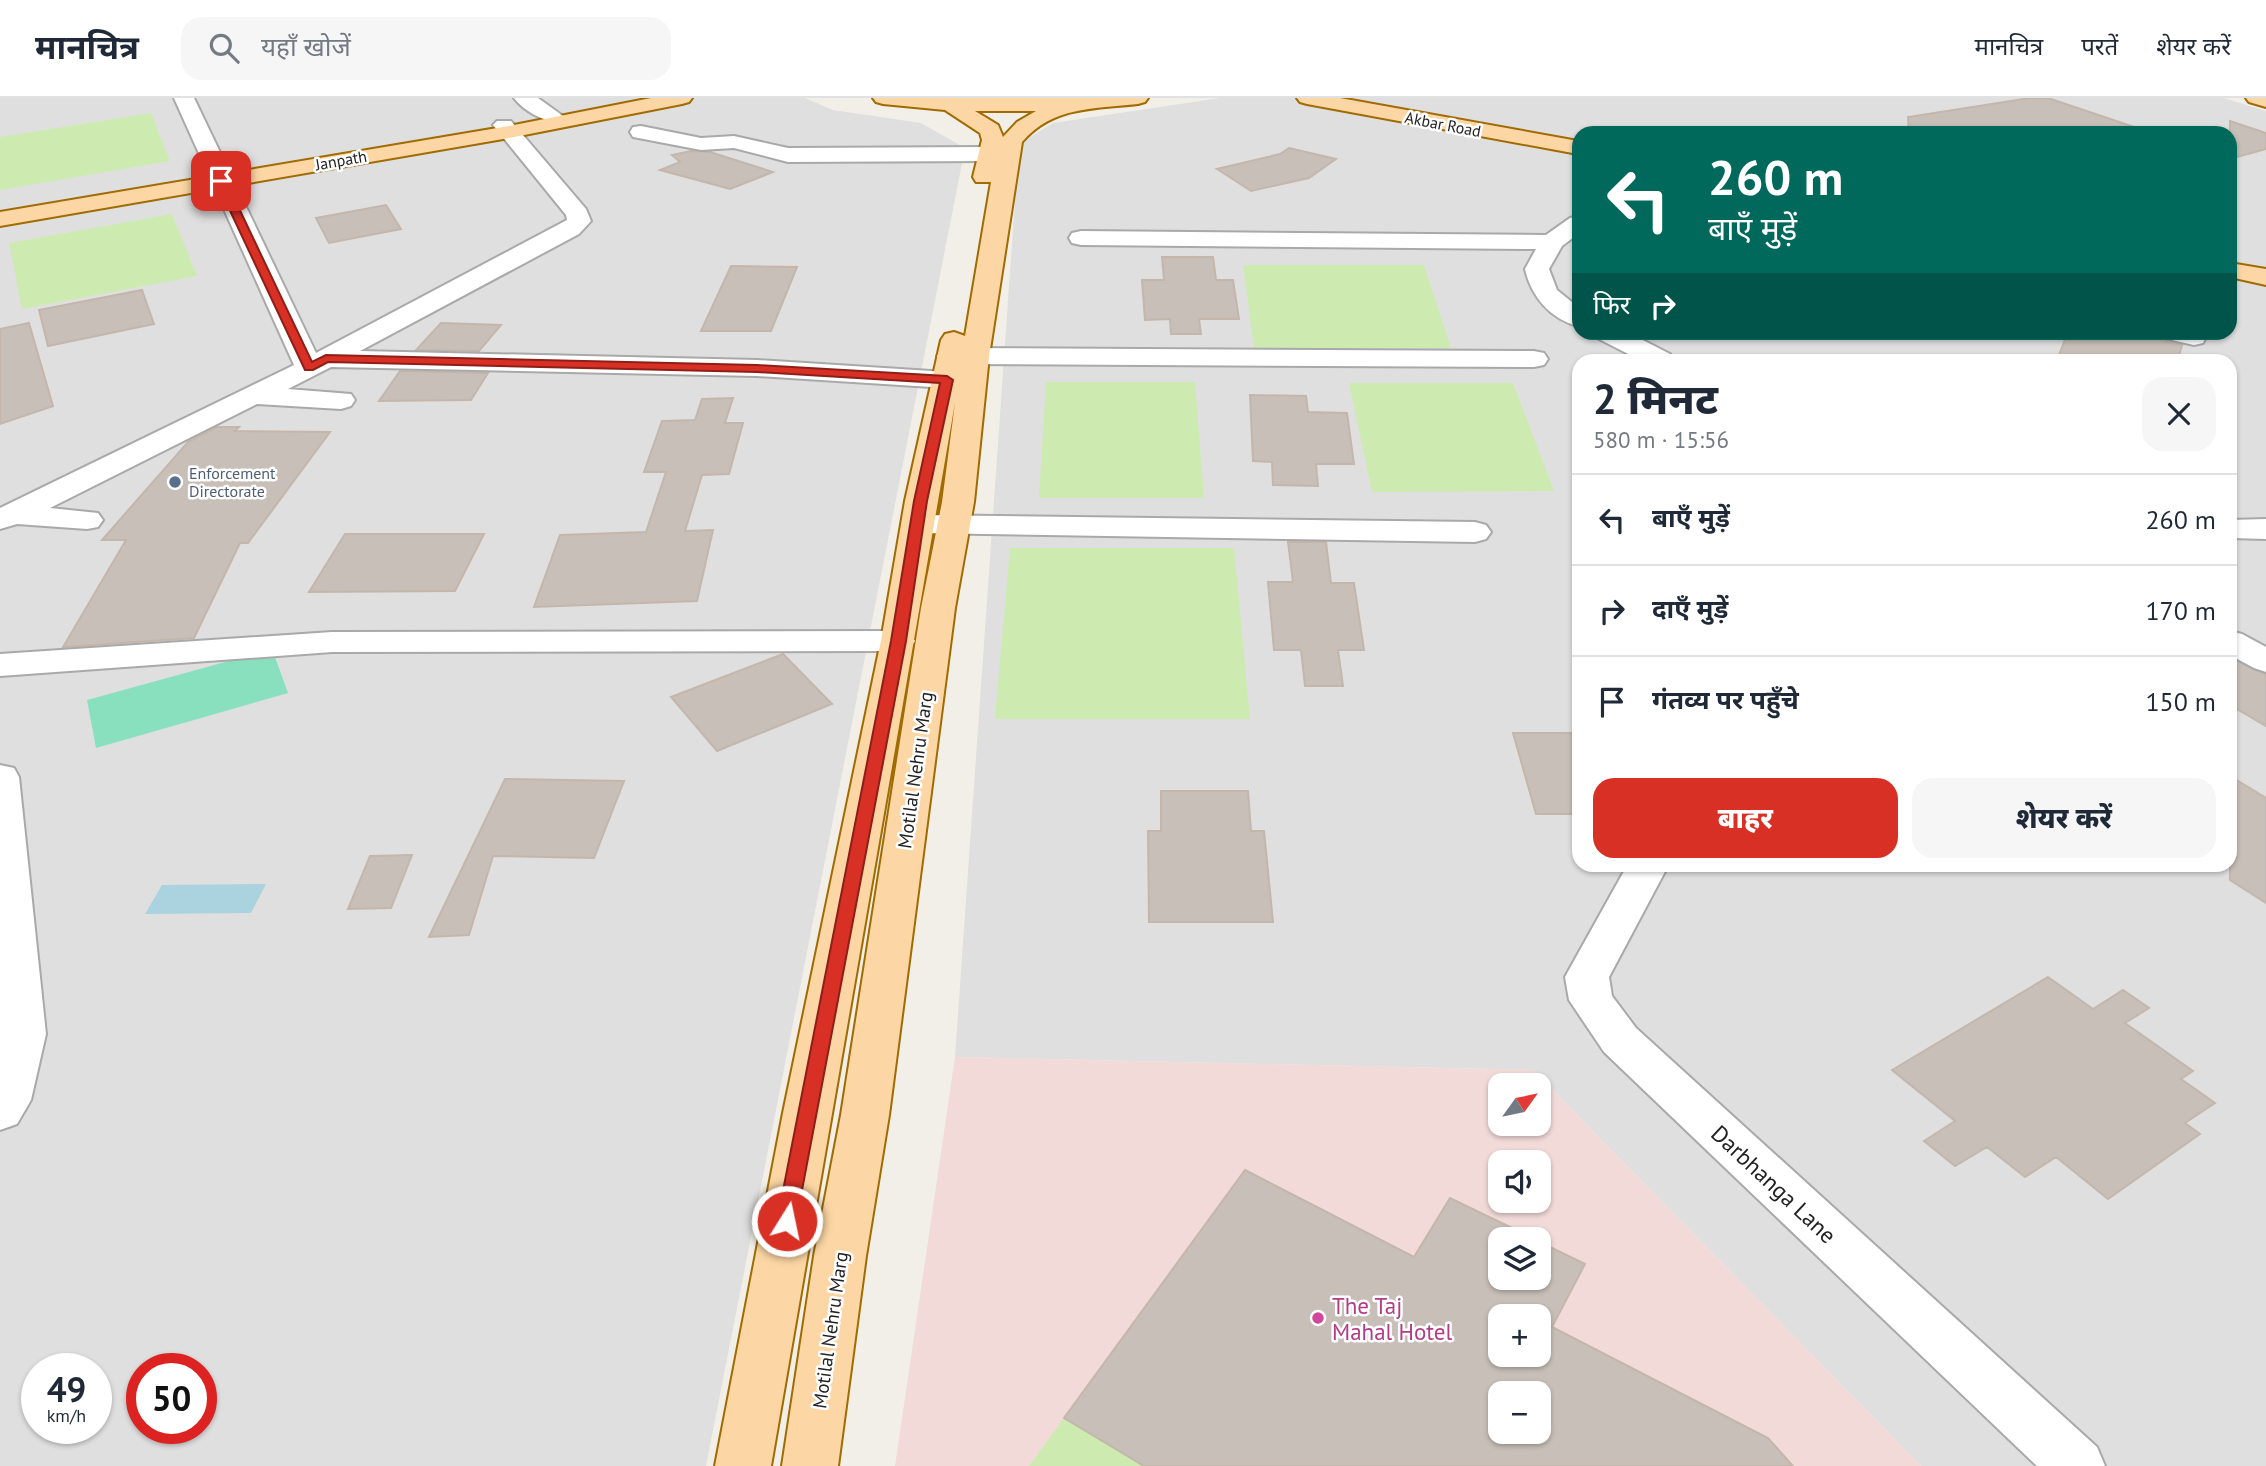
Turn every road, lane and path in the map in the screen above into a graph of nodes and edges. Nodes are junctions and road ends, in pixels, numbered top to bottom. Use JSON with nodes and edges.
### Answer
{"nodes":[{"id":1,"x":184,"y":98,"type":"edge"},
{"id":2,"x":524,"y":98,"type":"edge"},
{"id":3,"x":650,"y":98,"type":"edge"},
{"id":4,"x":682,"y":98,"type":"edge"},
{"id":5,"x":883,"y":98,"type":"edge"},
{"id":6,"x":1138,"y":98,"type":"edge"},
{"id":7,"x":1307,"y":98,"type":"edge"},
{"id":8,"x":1357,"y":98,"type":"edge"},
{"id":9,"x":2256,"y":98,"type":"edge"},
{"id":10,"x":2266,"y":101,"type":"edge"},
{"id":11,"x":1067,"y":103,"type":"junction"},
{"id":12,"x":950,"y":104,"type":"junction"},
{"id":13,"x":553,"y":116,"type":"junction"},
{"id":14,"x":507,"y":128,"type":"junction"},
{"id":15,"x":641,"y":132,"type":"dead end"},
{"id":16,"x":1572,"y":141,"type":"edge"},
{"id":17,"x":1572,"y":147,"type":"edge"},
{"id":18,"x":989,"y":154,"type":"junction"},
{"id":19,"x":220,"y":178,"type":"junction"},
{"id":20,"x":0,"y":216,"type":"edge"},
{"id":21,"x":1572,"y":227,"type":"edge"},
{"id":22,"x":1081,"y":238,"type":"dead end"},
{"id":23,"x":1552,"y":242,"type":"junction"},
{"id":24,"x":2237,"y":263,"type":"edge"},
{"id":25,"x":2266,"y":268,"type":"edge"},
{"id":26,"x":2237,"y":271,"type":"edge"},
{"id":27,"x":2266,"y":277,"type":"edge"},
{"id":28,"x":1572,"y":314,"type":"edge"},
{"id":29,"x":1621,"y":340,"type":"edge"},
{"id":30,"x":1648,"y":354,"type":"edge"},
{"id":31,"x":1534,"y":359,"type":"dead end"},
{"id":32,"x":318,"y":363,"type":"junction"},
{"id":33,"x":958,"y":364,"type":"junction"},
{"id":34,"x":251,"y":396,"type":"junction"},
{"id":35,"x":341,"y":400,"type":"dead end"},
{"id":36,"x":938,"y":513,"type":"junction"},
{"id":37,"x":7,"y":517,"type":"edge"},
{"id":38,"x":87,"y":520,"type":"dead end"},
{"id":39,"x":1474,"y":522,"type":"dead end"},
{"id":40,"x":2237,"y":529,"type":"edge"},
{"id":41,"x":2266,"y":529,"type":"edge"},
{"id":42,"x":898,"y":641,"type":"junction"},
{"id":43,"x":2237,"y":645,"type":"edge"},
{"id":44,"x":2266,"y":661,"type":"edge"},
{"id":45,"x":0,"y":665,"type":"edge"},
{"id":46,"x":0,"y":777,"type":"edge"},
{"id":47,"x":1645,"y":872,"type":"edge"},
{"id":48,"x":0,"y":1111,"type":"edge"},
{"id":49,"x":807,"y":1113,"type":"junction"},
{"id":50,"x":865,"y":1115,"type":"junction"},
{"id":51,"x":743,"y":1466,"type":"edge"},
{"id":52,"x":810,"y":1466,"type":"edge"},
{"id":53,"x":2077,"y":1466,"type":"edge"}],
"edges":[{"from":1,"to":19,"type":"street"},
{"from":2,"to":13,"type":"street"},
{"from":3,"to":13,"type":"main road","name":"Janpath"},
{"from":4,"to":14,"type":"main road","name":"Janpath"},
{"from":5,"to":12,"type":"main road"},
{"from":6,"to":11,"type":"main road"},
{"from":7,"to":17,"type":"main road","name":"Akbar Road"},
{"from":8,"to":16,"type":"main road","name":"Akbar Road"},
{"from":9,"to":10,"type":"main road"},
{"from":11,"to":12,"type":"main road"},
{"from":11,"to":33,"type":"main road","name":"Motilal Nehru Marg"},
{"from":12,"to":18,"type":"main road","name":"Motilal Nehru Marg"},
{"from":13,"to":14,"type":"main road","name":"Janpath"},
{"from":14,"to":19,"type":"main road","name":"Janpath"},
{"from":14,"to":32,"type":"street"},
{"from":15,"to":18,"type":"street"},
{"from":18,"to":33,"type":"main road","name":"Motilal Nehru Marg"},
{"from":19,"to":20,"type":"main road","name":"Janpath"},
{"from":19,"to":32,"type":"street"},
{"from":21,"to":23,"type":"street"},
{"from":22,"to":23,"type":"street"},
{"from":23,"to":28,"type":"street"},
{"from":24,"to":25,"type":"main road"},
{"from":26,"to":27,"type":"main road"},
{"from":29,"to":30,"type":"street"},
{"from":31,"to":33,"type":"street"},
{"from":32,"to":33,"type":"street"},
{"from":32,"to":34,"type":"street"},
{"from":33,"to":36,"type":"main road","name":"Motilal Nehru Marg"},
{"from":34,"to":35,"type":"street"},
{"from":34,"to":37,"type":"street"},
{"from":36,"to":39,"type":"street"},
{"from":36,"to":42,"type":"main road","name":"Motilal Nehru Marg"},
{"from":36,"to":50,"type":"main road","name":"Motilal Nehru Marg"},
{"from":37,"to":38,"type":"street"},
{"from":40,"to":41,"type":"street"},
{"from":42,"to":45,"type":"street"},
{"from":42,"to":49,"type":"main road","name":"Motilal Nehru Marg"},
{"from":43,"to":44,"type":"street"},
{"from":46,"to":48,"type":"street"},
{"from":47,"to":53,"type":"street","name":"Darbhanga Lane"},
{"from":49,"to":50,"type":"street"},
{"from":49,"to":51,"type":"main road","name":"Motilal Nehru Marg"},
{"from":50,"to":52,"type":"main road","name":"Motilal Nehru Marg"}]}
